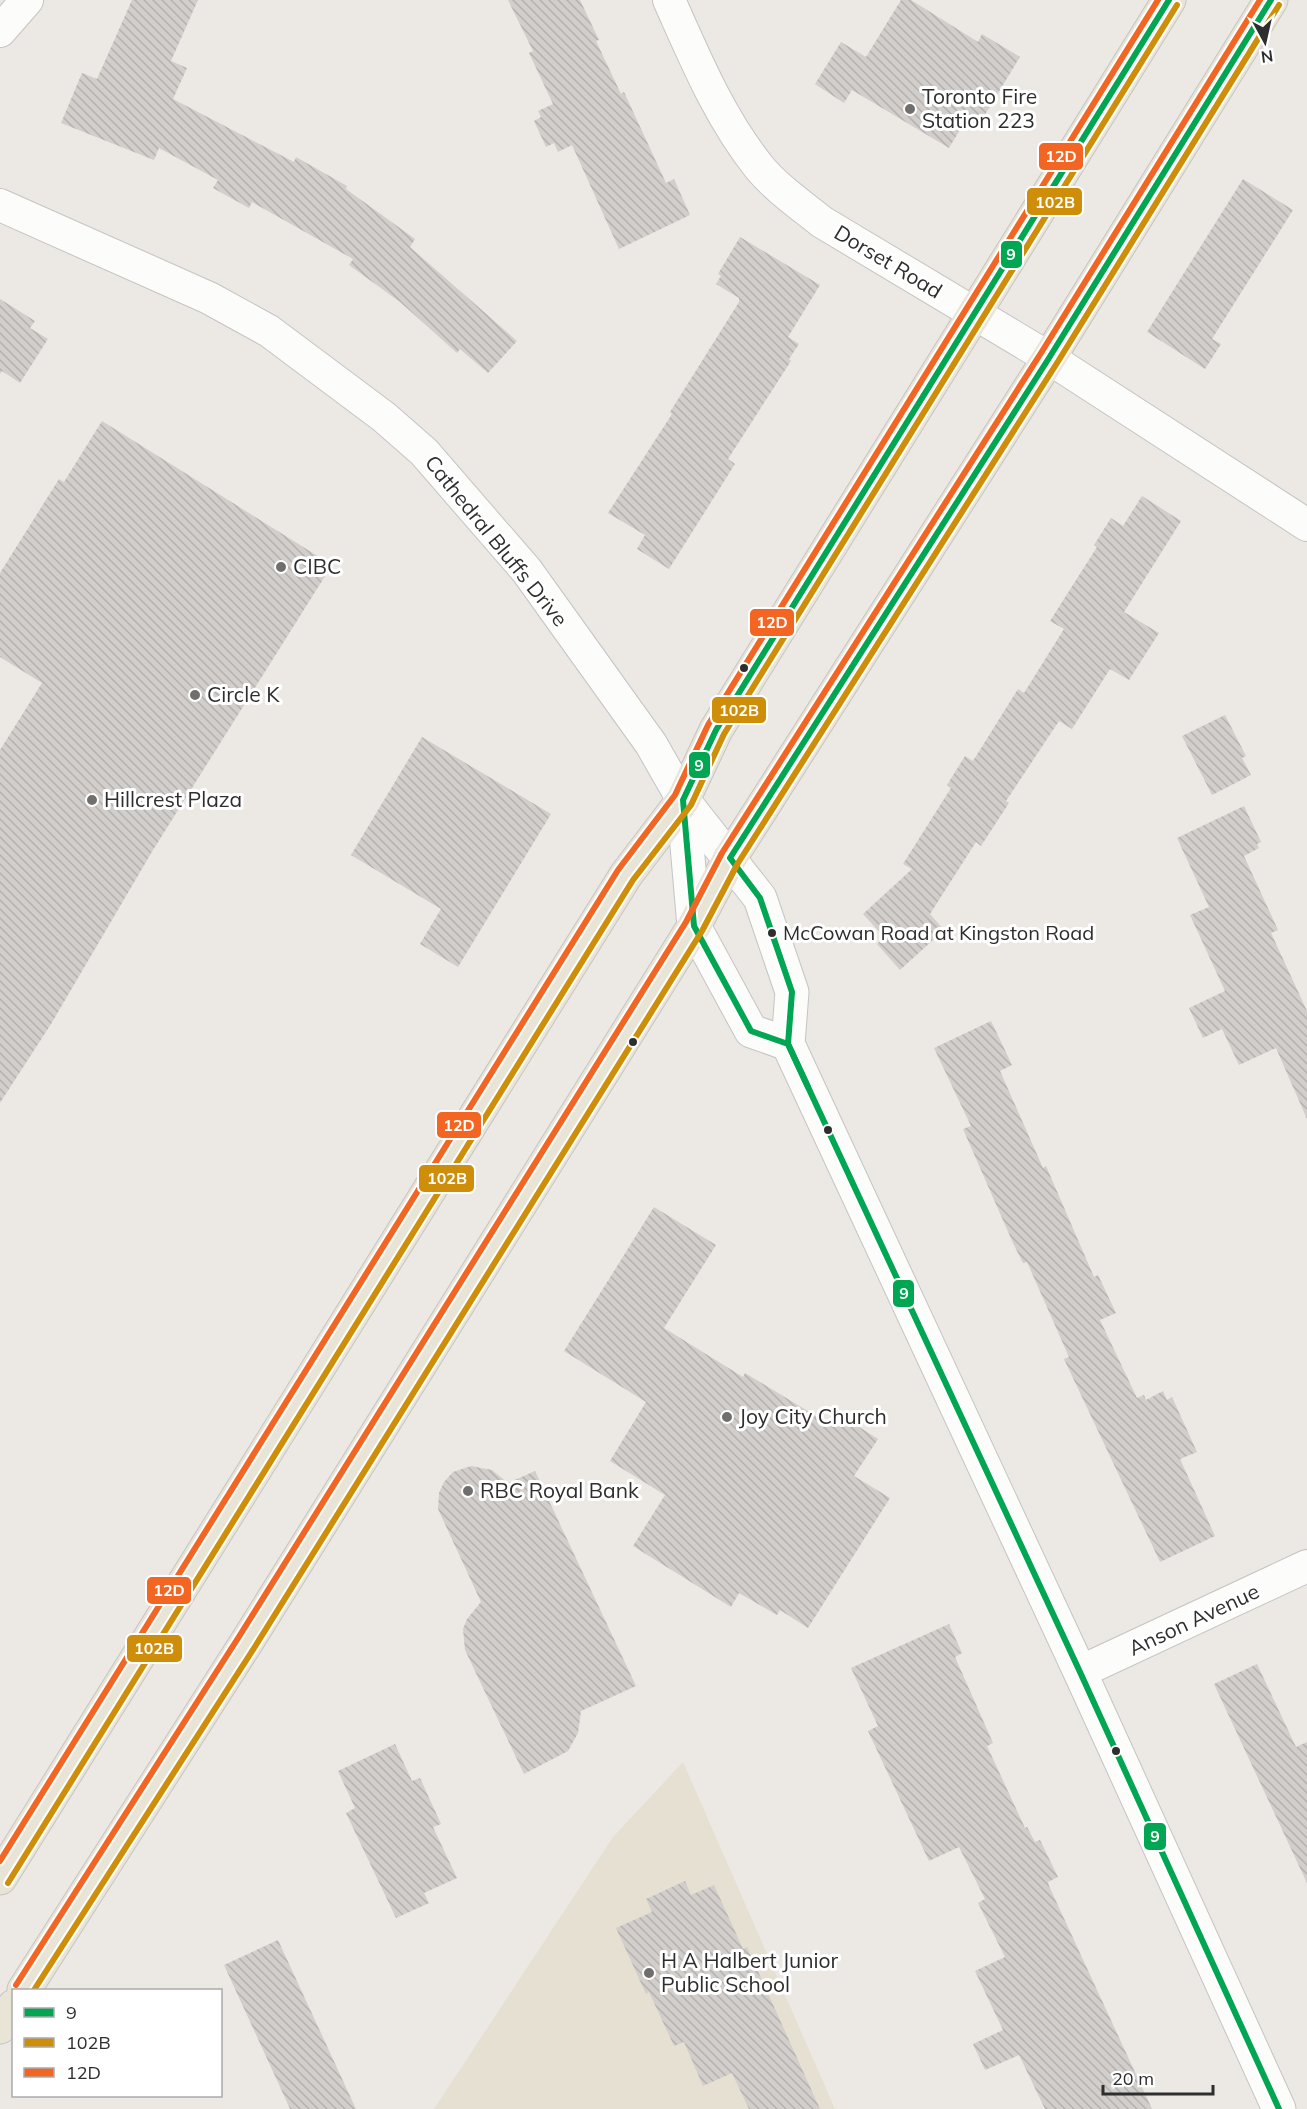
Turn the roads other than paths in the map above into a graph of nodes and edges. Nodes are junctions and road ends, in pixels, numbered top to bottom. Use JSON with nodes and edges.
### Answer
{"nodes":[{"id":1,"x":27,"y":0,"type":"edge"},
{"id":2,"x":669,"y":0,"type":"edge"},
{"id":3,"x":1169,"y":0,"type":"edge"},
{"id":4,"x":1271,"y":0,"type":"edge"},
{"id":5,"x":0,"y":31,"type":"edge"},
{"id":6,"x":0,"y":205,"type":"edge"},
{"id":7,"x":974,"y":315,"type":"junction"},
{"id":8,"x":1049,"y":358,"type":"junction"},
{"id":9,"x":1307,"y":525,"type":"edge"},
{"id":10,"x":682,"y":801,"type":"junction"},
{"id":11,"x":730,"y":858,"type":"junction"},
{"id":12,"x":694,"y":926,"type":"junction"},
{"id":13,"x":788,"y":1044,"type":"junction"},
{"id":14,"x":1307,"y":1566,"type":"edge"},
{"id":15,"x":1080,"y":1672,"type":"junction"},
{"id":16,"x":0,"y":1878,"type":"edge"},
{"id":17,"x":25,"y":1989,"type":"edge"},
{"id":18,"x":12,"y":2009,"type":"edge"},
{"id":19,"x":0,"y":2027,"type":"edge"},
{"id":20,"x":1279,"y":2109,"type":"edge"}],
"edges":[{"from":1,"to":5,"type":"street"},
{"from":2,"to":7,"type":"street","name":"Dorset Road"},
{"from":3,"to":7,"type":"main road"},
{"from":4,"to":8,"type":"main road"},
{"from":6,"to":10,"type":"street","name":"Cathedral Bluffs Drive"},
{"from":7,"to":8,"type":"street","name":"Dorset Road"},
{"from":7,"to":10,"type":"main road"},
{"from":8,"to":9,"type":"street","name":"Dorset Road"},
{"from":8,"to":11,"type":"main road"},
{"from":10,"to":11,"type":"street"},
{"from":10,"to":12,"type":"street"},
{"from":10,"to":16,"type":"main road"},
{"from":11,"to":12,"type":"main road"},
{"from":11,"to":13,"type":"street"},
{"from":12,"to":13,"type":"street"},
{"from":12,"to":17,"type":"main road"},
{"from":13,"to":15,"type":"street"},
{"from":14,"to":15,"type":"street","name":"Anson Avenue"},
{"from":15,"to":20,"type":"street"},
{"from":18,"to":19,"type":"main road"}]}
